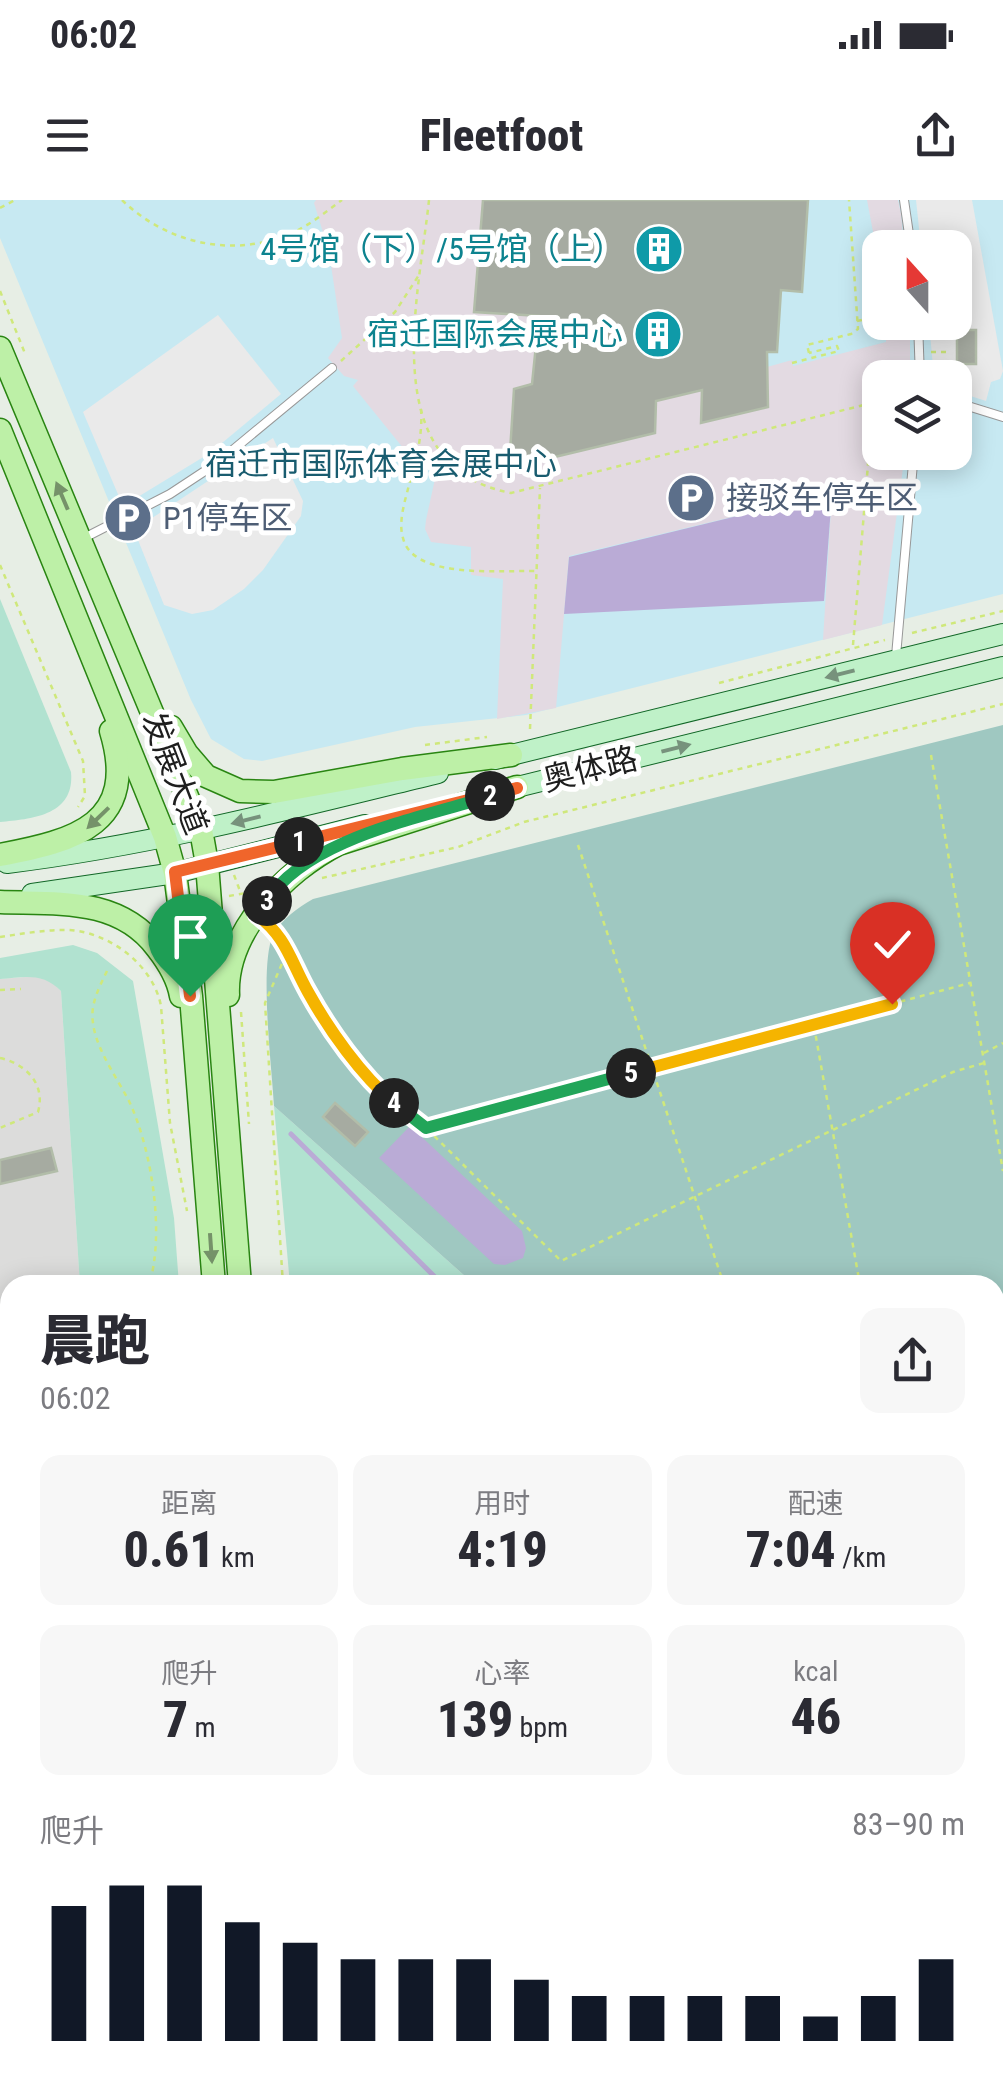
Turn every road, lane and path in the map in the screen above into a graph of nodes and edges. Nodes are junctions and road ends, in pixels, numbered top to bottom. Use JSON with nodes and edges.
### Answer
{"nodes":[{"id":1,"x":15,"y":200,"type":"edge"},
{"id":2,"x":122,"y":200,"type":"edge"},
{"id":3,"x":342,"y":200,"type":"edge"},
{"id":4,"x":429,"y":200,"type":"edge"},
{"id":5,"x":849,"y":200,"type":"edge"},
{"id":6,"x":904,"y":200,"type":"edge"},
{"id":7,"x":0,"y":208,"type":"edge"},
{"id":8,"x":908,"y":230,"type":"edge"},
{"id":9,"x":421,"y":272,"type":"junction"},
{"id":10,"x":0,"y":291,"type":"edge"},
{"id":11,"x":862,"y":320,"type":"edge"},
{"id":12,"x":858,"y":321,"type":"junction"},
{"id":13,"x":919,"y":340,"type":"edge"},
{"id":14,"x":0,"y":348,"type":"edge"},
{"id":15,"x":920,"y":352,"type":"junction"},
{"id":16,"x":950,"y":352,"type":"dead end"},
{"id":17,"x":920,"y":360,"type":"edge"},
{"id":18,"x":792,"y":363,"type":"dead end"},
{"id":19,"x":30,"y":365,"type":"dead end"},
{"id":20,"x":332,"y":368,"type":"joint"},
{"id":21,"x":420,"y":403,"type":"junction"},
{"id":22,"x":862,"y":406,"type":"edge"},
{"id":23,"x":972,"y":407,"type":"edge"},
{"id":24,"x":1003,"y":417,"type":"edge"},
{"id":25,"x":0,"y":430,"type":"edge"},
{"id":26,"x":868,"y":470,"type":"edge"},
{"id":27,"x":912,"y":470,"type":"edge"},
{"id":28,"x":540,"y":486,"type":"junction"},
{"id":29,"x":80,"y":540,"type":"junction"},
{"id":30,"x":0,"y":565,"type":"edge"},
{"id":31,"x":536,"y":571,"type":"junction"},
{"id":32,"x":1003,"y":611,"type":"edge"},
{"id":33,"x":112,"y":618,"type":"junction"},
{"id":34,"x":80,"y":627,"type":"junction"},
{"id":35,"x":1003,"y":634,"type":"edge"},
{"id":36,"x":898,"y":636,"type":"junction"},
{"id":37,"x":853,"y":648,"type":"junction"},
{"id":38,"x":896,"y":660,"type":"junction"},
{"id":39,"x":1003,"y":667,"type":"edge"},
{"id":40,"x":850,"y":672,"type":"junction"},
{"id":41,"x":706,"y":686,"type":"dead end"},
{"id":42,"x":1003,"y":704,"type":"edge"},
{"id":43,"x":530,"y":731,"type":"dead end"},
{"id":44,"x":490,"y":736,"type":"dead end"},
{"id":45,"x":412,"y":748,"type":"dead end"},
{"id":46,"x":510,"y":755,"type":"junction"},
{"id":47,"x":931,"y":755,"type":"dead end"},
{"id":48,"x":517,"y":788,"type":"junction"},
{"id":49,"x":77,"y":808,"type":"dead end"},
{"id":50,"x":200,"y":830,"type":"junction"},
{"id":51,"x":165,"y":838,"type":"junction"},
{"id":52,"x":578,"y":844,"type":"dead end"},
{"id":53,"x":0,"y":855,"type":"edge"},
{"id":54,"x":0,"y":864,"type":"edge"},
{"id":55,"x":207,"y":864,"type":"junction"},
{"id":56,"x":175,"y":872,"type":"junction"},
{"id":57,"x":319,"y":879,"type":"dead end"},
{"id":58,"x":274,"y":890,"type":"junction"},
{"id":59,"x":232,"y":895,"type":"dead end"},
{"id":60,"x":0,"y":900,"type":"edge"},
{"id":61,"x":271,"y":916,"type":"dead end"},
{"id":62,"x":0,"y":936,"type":"edge"},
{"id":63,"x":287,"y":951,"type":"junction"},
{"id":64,"x":107,"y":971,"type":"dead end"},
{"id":65,"x":970,"y":983,"type":"junction"},
{"id":66,"x":21,"y":989,"type":"dead end"},
{"id":67,"x":0,"y":990,"type":"edge"},
{"id":68,"x":240,"y":1002,"type":"dead end"},
{"id":69,"x":814,"y":1024,"type":"junction"},
{"id":70,"x":1003,"y":1044,"type":"edge"},
{"id":71,"x":982,"y":1054,"type":"junction"},
{"id":72,"x":0,"y":1058,"type":"edge"},
{"id":73,"x":984,"y":1063,"type":"junction"},
{"id":74,"x":651,"y":1068,"type":"junction"},
{"id":75,"x":249,"y":1126,"type":"dead end"},
{"id":76,"x":0,"y":1128,"type":"edge"},
{"id":77,"x":426,"y":1128,"type":"junction"},
{"id":78,"x":832,"y":1131,"type":"junction"},
{"id":79,"x":1003,"y":1171,"type":"edge"},
{"id":80,"x":234,"y":1198,"type":"junction"},
{"id":81,"x":694,"y":1198,"type":"junction"},
{"id":82,"x":197,"y":1204,"type":"junction"},
{"id":83,"x":152,"y":1275,"type":"edge"},
{"id":84,"x":212,"y":1275,"type":"edge"},
{"id":85,"x":239,"y":1275,"type":"edge"},
{"id":86,"x":282,"y":1275,"type":"edge"},
{"id":87,"x":721,"y":1275,"type":"edge"},
{"id":88,"x":858,"y":1275,"type":"edge"}],
"edges":[{"from":1,"to":7,"type":"path"},
{"from":2,"to":3,"type":"path"},
{"from":4,"to":9,"type":"path"},
{"from":5,"to":12,"type":"path"},
{"from":6,"to":8,"type":"lane"},
{"from":9,"to":20,"type":"path"},
{"from":9,"to":21,"type":"path"},
{"from":10,"to":19,"type":"path"},
{"from":11,"to":12,"type":"path"},
{"from":12,"to":18,"type":"path"},
{"from":13,"to":15,"type":"lane"},
{"from":29,"to":14,"type":"main road","name":"发展大道","one_way":true},
{"from":15,"to":16,"type":"path"},
{"from":15,"to":17,"type":"lane"},
{"from":20,"to":29,"type":"lane"},
{"from":21,"to":28,"type":"path"},
{"from":21,"to":31,"type":"path"},
{"from":22,"to":28,"type":"path"},
{"from":23,"to":24,"type":"lane"},
{"from":25,"to":34,"type":"main road","name":"发展大道"},
{"from":26,"to":37,"type":"path"},
{"from":27,"to":36,"type":"lane"},
{"from":28,"to":31,"type":"path"},
{"from":29,"to":33,"type":"main road","name":"发展大道"},
{"from":30,"to":49,"type":"path"},
{"from":31,"to":43,"type":"path"},
{"from":32,"to":36,"type":"path"},
{"from":33,"to":46,"type":"main road"},
{"from":33,"to":50,"type":"main road","name":"发展大道"},
{"from":34,"to":51,"type":"main road","name":"发展大道"},
{"from":34,"to":53,"type":"main road","one_way":true},
{"from":35,"to":38,"type":"main road","name":"奥体路"},
{"from":36,"to":37,"type":"path"},
{"from":36,"to":38,"type":"lane"},
{"from":37,"to":40,"type":"path"},
{"from":37,"to":41,"type":"path"},
{"from":38,"to":40,"type":"main road","name":"奥体路"},
{"from":48,"to":39,"type":"main road","name":"奥体路","one_way":true},
{"from":40,"to":46,"type":"main road","name":"奥体路","one_way":true},
{"from":42,"to":57,"type":"path"},
{"from":44,"to":45,"type":"path"},
{"from":46,"to":50,"type":"main road","name":"奥体路","one_way":true},
{"from":47,"to":65,"type":"path"},
{"from":48,"to":55,"type":"main road","name":"奥体路"},
{"from":48,"to":58,"type":"main road"},
{"from":50,"to":51,"type":"main road","name":"奥体路"},
{"from":50,"to":55,"type":"main road","name":"发展大道"},
{"from":51,"to":54,"type":"main road","name":"奥体路"},
{"from":51,"to":56,"type":"main road","name":"发展大道"},
{"from":52,"to":74,"type":"path"},
{"from":55,"to":56,"type":"main road","name":"奥体路"},
{"from":55,"to":80,"type":"main road","name":"发展大道"},
{"from":56,"to":60,"type":"main road","name":"奥体路"},
{"from":56,"to":82,"type":"main road","name":"发展大道"},
{"from":58,"to":59,"type":"path"},
{"from":58,"to":80,"type":"main road"},
{"from":60,"to":82,"type":"main road"},
{"from":61,"to":63,"type":"path"},
{"from":62,"to":82,"type":"path"},
{"from":63,"to":77,"type":"path"},
{"from":63,"to":86,"type":"path"},
{"from":64,"to":83,"type":"path"},
{"from":65,"to":69,"type":"path"},
{"from":65,"to":71,"type":"path"},
{"from":66,"to":67,"type":"path"},
{"from":68,"to":75,"type":"path"},
{"from":69,"to":74,"type":"path"},
{"from":69,"to":78,"type":"path"},
{"from":70,"to":71,"type":"path"},
{"from":71,"to":73,"type":"path"},
{"from":72,"to":76,"type":"path"},
{"from":73,"to":78,"type":"path"},
{"from":73,"to":79,"type":"path"},
{"from":74,"to":77,"type":"path"},
{"from":74,"to":81,"type":"path"},
{"from":77,"to":81,"type":"path"},
{"from":78,"to":81,"type":"path"},
{"from":78,"to":88,"type":"path"},
{"from":80,"to":85,"type":"main road","name":"发展大道"},
{"from":81,"to":87,"type":"path"},
{"from":82,"to":84,"type":"main road","name":"发展大道","one_way":true}]}
